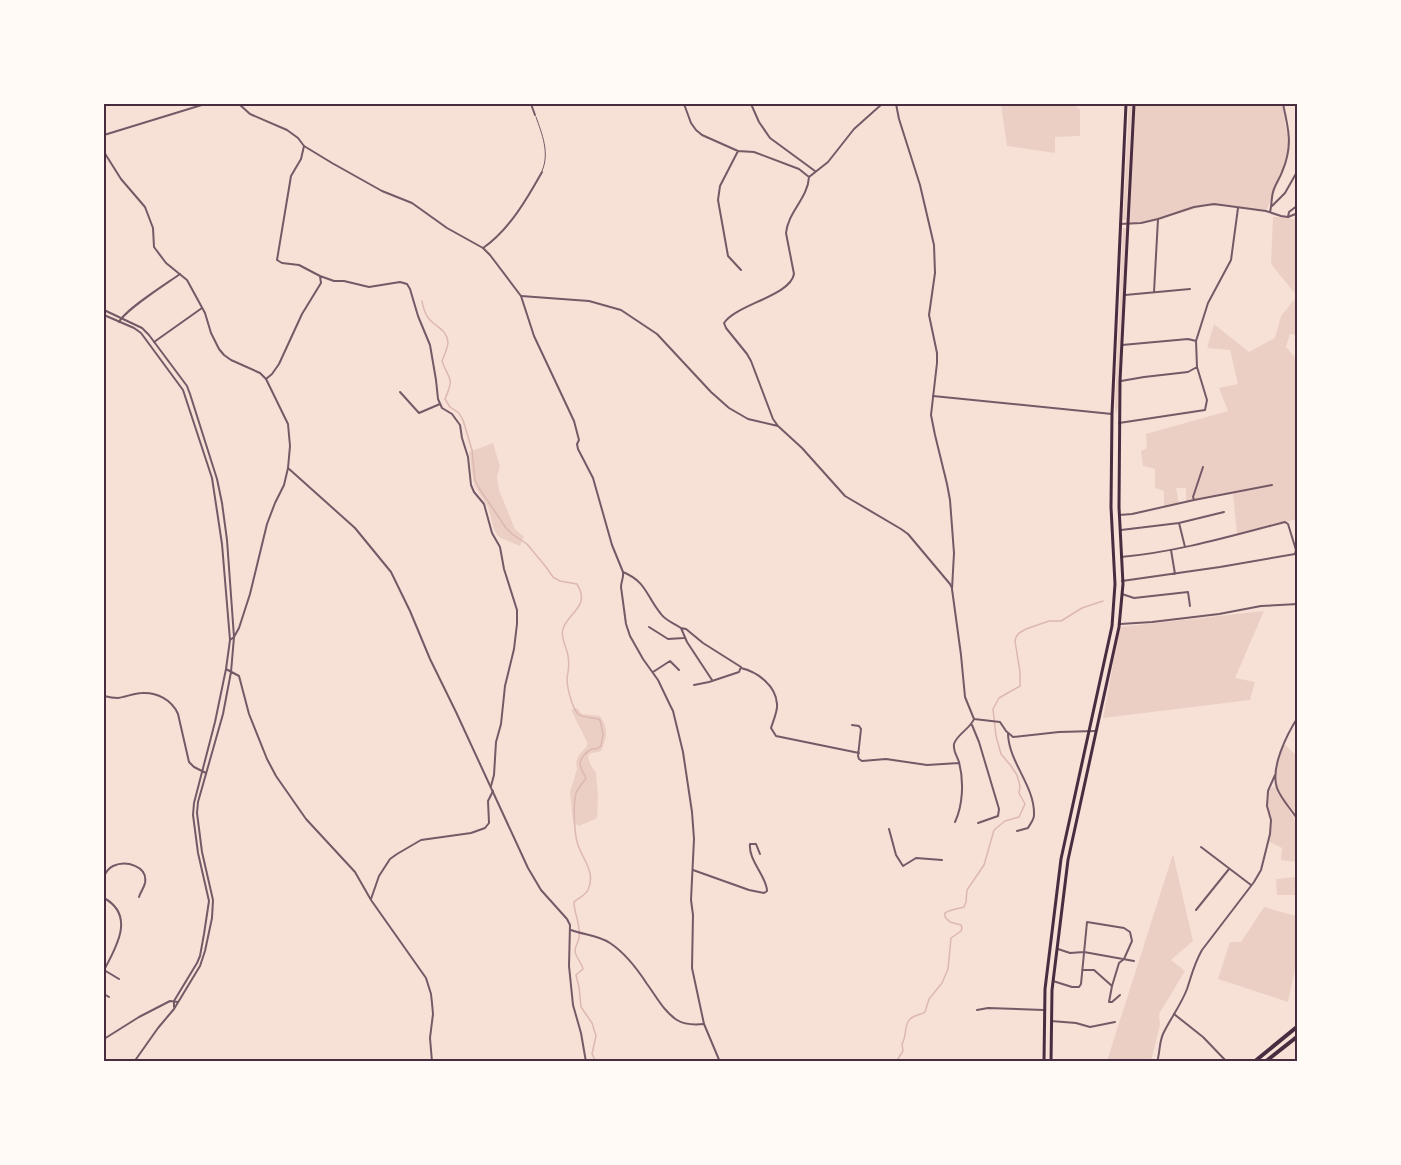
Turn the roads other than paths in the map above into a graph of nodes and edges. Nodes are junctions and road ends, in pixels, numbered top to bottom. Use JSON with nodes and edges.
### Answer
{"nodes":[{"id":1,"x":205,"y":104,"type":"edge"},
{"id":2,"x":239,"y":104,"type":"edge"},
{"id":3,"x":531,"y":104,"type":"edge"},
{"id":4,"x":684,"y":104,"type":"edge"},
{"id":5,"x":752,"y":104,"type":"edge"},
{"id":6,"x":882,"y":104,"type":"edge"},
{"id":7,"x":896,"y":104,"type":"edge"},
{"id":8,"x":1126,"y":104,"type":"edge"},
{"id":9,"x":1134,"y":104,"type":"edge"},
{"id":10,"x":1283,"y":104,"type":"edge"},
{"id":11,"x":535,"y":115,"type":"joint"},
{"id":12,"x":104,"y":135,"type":"edge"},
{"id":13,"x":304,"y":146,"type":"junction"},
{"id":14,"x":738,"y":151,"type":"junction"},
{"id":15,"x":104,"y":152,"type":"edge"},
{"id":16,"x":1298,"y":170,"type":"edge"},
{"id":17,"x":815,"y":171,"type":"junction"},
{"id":18,"x":542,"y":172,"type":"joint"},
{"id":19,"x":809,"y":177,"type":"junction"},
{"id":20,"x":1298,"y":205,"type":"edge"},
{"id":21,"x":1238,"y":206,"type":"junction"},
{"id":22,"x":1272,"y":207,"type":"junction"},
{"id":23,"x":1269,"y":212,"type":"junction"},
{"id":24,"x":1298,"y":213,"type":"edge"},
{"id":25,"x":1288,"y":217,"type":"junction"},
{"id":26,"x":1158,"y":219,"type":"junction"},
{"id":27,"x":1120,"y":224,"type":"junction"},
{"id":28,"x":1128,"y":224,"type":"junction"},
{"id":29,"x":483,"y":248,"type":"junction"},
{"id":30,"x":741,"y":270,"type":"dead end"},
{"id":31,"x":180,"y":274,"type":"junction"},
{"id":32,"x":320,"y":276,"type":"junction"},
{"id":33,"x":1190,"y":289,"type":"dead end"},
{"id":34,"x":1154,"y":292,"type":"junction"},
{"id":35,"x":1125,"y":295,"type":"junction"},
{"id":36,"x":521,"y":296,"type":"junction"},
{"id":37,"x":202,"y":308,"type":"junction"},
{"id":38,"x":104,"y":310,"type":"edge"},
{"id":39,"x":104,"y":315,"type":"edge"},
{"id":40,"x":121,"y":318,"type":"junction"},
{"id":41,"x":119,"y":322,"type":"junction"},
{"id":42,"x":1196,"y":341,"type":"junction"},
{"id":43,"x":154,"y":342,"type":"junction"},
{"id":44,"x":1122,"y":345,"type":"junction"},
{"id":45,"x":1197,"y":367,"type":"junction"},
{"id":46,"x":266,"y":379,"type":"junction"},
{"id":47,"x":1120,"y":381,"type":"junction"},
{"id":48,"x":400,"y":392,"type":"dead end"},
{"id":49,"x":933,"y":396,"type":"junction"},
{"id":50,"x":440,"y":404,"type":"junction"},
{"id":51,"x":1112,"y":414,"type":"junction"},
{"id":52,"x":1119,"y":423,"type":"junction"},
{"id":53,"x":778,"y":426,"type":"junction"},
{"id":54,"x":1203,"y":467,"type":"dead end"},
{"id":55,"x":288,"y":468,"type":"junction"},
{"id":56,"x":1272,"y":485,"type":"dead end"},
{"id":57,"x":1194,"y":500,"type":"junction"},
{"id":58,"x":1224,"y":512,"type":"dead end"},
{"id":59,"x":1119,"y":515,"type":"junction"},
{"id":60,"x":1179,"y":523,"type":"junction"},
{"id":61,"x":1120,"y":531,"type":"junction"},
{"id":62,"x":1185,"y":547,"type":"junction"},
{"id":63,"x":1171,"y":550,"type":"junction"},
{"id":64,"x":1121,"y":557,"type":"junction"},
{"id":65,"x":623,"y":572,"type":"junction"},
{"id":66,"x":1175,"y":574,"type":"junction"},
{"id":67,"x":1122,"y":581,"type":"junction"},
{"id":68,"x":952,"y":589,"type":"junction"},
{"id":69,"x":1122,"y":594,"type":"junction"},
{"id":70,"x":1298,"y":604,"type":"edge"},
{"id":71,"x":1190,"y":606,"type":"dead end"},
{"id":72,"x":1119,"y":624,"type":"junction"},
{"id":73,"x":649,"y":627,"type":"dead end"},
{"id":74,"x":681,"y":628,"type":"junction"},
{"id":75,"x":234,"y":637,"type":"junction"},
{"id":76,"x":684,"y":638,"type":"junction"},
{"id":77,"x":230,"y":640,"type":"junction"},
{"id":78,"x":741,"y":668,"type":"junction"},
{"id":79,"x":226,"y":669,"type":"junction"},
{"id":80,"x":679,"y":670,"type":"dead end"},
{"id":81,"x":231,"y":672,"type":"junction"},
{"id":82,"x":654,"y":672,"type":"junction"},
{"id":83,"x":712,"y":680,"type":"junction"},
{"id":84,"x":694,"y":685,"type":"dead end"},
{"id":85,"x":104,"y":696,"type":"edge"},
{"id":86,"x":1298,"y":717,"type":"edge"},
{"id":87,"x":974,"y":719,"type":"junction"},
{"id":88,"x":852,"y":725,"type":"dead end"},
{"id":89,"x":972,"y":725,"type":"junction"},
{"id":90,"x":1088,"y":731,"type":"junction"},
{"id":91,"x":1095,"y":731,"type":"junction"},
{"id":92,"x":1008,"y":734,"type":"junction"},
{"id":93,"x":859,"y":753,"type":"junction"},
{"id":94,"x":959,"y":763,"type":"junction"},
{"id":95,"x":205,"y":772,"type":"junction"},
{"id":96,"x":1275,"y":775,"type":"junction"},
{"id":97,"x":490,"y":786,"type":"junction"},
{"id":98,"x":493,"y":791,"type":"junction"},
{"id":99,"x":1298,"y":820,"type":"edge"},
{"id":100,"x":955,"y":822,"type":"dead end"},
{"id":101,"x":978,"y":823,"type":"dead end"},
{"id":102,"x":889,"y":829,"type":"dead end"},
{"id":103,"x":1017,"y":831,"type":"dead end"},
{"id":104,"x":1201,"y":847,"type":"dead end"},
{"id":105,"x":759,"y":854,"type":"dead end"},
{"id":106,"x":942,"y":860,"type":"dead end"},
{"id":107,"x":1229,"y":869,"type":"junction"},
{"id":108,"x":693,"y":870,"type":"junction"},
{"id":109,"x":104,"y":876,"type":"edge"},
{"id":110,"x":1252,"y":885,"type":"junction"},
{"id":111,"x":139,"y":897,"type":"dead end"},
{"id":112,"x":104,"y":898,"type":"edge"},
{"id":113,"x":371,"y":900,"type":"junction"},
{"id":114,"x":1196,"y":910,"type":"dead end"},
{"id":115,"x":571,"y":930,"type":"junction"},
{"id":116,"x":1057,"y":949,"type":"junction"},
{"id":117,"x":1084,"y":952,"type":"junction"},
{"id":118,"x":1124,"y":959,"type":"junction"},
{"id":119,"x":1134,"y":961,"type":"dead end"},
{"id":120,"x":104,"y":970,"type":"edge"},
{"id":121,"x":1082,"y":970,"type":"junction"},
{"id":122,"x":119,"y":979,"type":"dead end"},
{"id":123,"x":1053,"y":981,"type":"junction"},
{"id":124,"x":1112,"y":986,"type":"junction"},
{"id":125,"x":104,"y":994,"type":"edge"},
{"id":126,"x":1120,"y":995,"type":"dead end"},
{"id":127,"x":109,"y":997,"type":"dead end"},
{"id":128,"x":176,"y":1001,"type":"junction"},
{"id":129,"x":977,"y":1010,"type":"dead end"},
{"id":130,"x":1044,"y":1010,"type":"junction"},
{"id":131,"x":1174,"y":1014,"type":"junction"},
{"id":132,"x":1051,"y":1021,"type":"junction"},
{"id":133,"x":1115,"y":1022,"type":"dead end"},
{"id":134,"x":704,"y":1024,"type":"junction"},
{"id":135,"x":1298,"y":1026,"type":"edge"},
{"id":136,"x":1298,"y":1035,"type":"edge"},
{"id":137,"x":104,"y":1039,"type":"edge"},
{"id":138,"x":134,"y":1062,"type":"edge"},
{"id":139,"x":432,"y":1062,"type":"edge"},
{"id":140,"x":586,"y":1062,"type":"edge"},
{"id":141,"x":720,"y":1062,"type":"edge"},
{"id":142,"x":1044,"y":1062,"type":"edge"},
{"id":143,"x":1051,"y":1062,"type":"edge"},
{"id":144,"x":1157,"y":1062,"type":"edge"},
{"id":145,"x":1227,"y":1062,"type":"edge"},
{"id":146,"x":1254,"y":1062,"type":"edge"},
{"id":147,"x":1265,"y":1062,"type":"edge"}],
"edges":[{"from":1,"to":12,"type":"street"},
{"from":2,"to":13,"type":"street"},
{"from":3,"to":11,"type":"street"},
{"from":4,"to":14,"type":"street"},
{"from":5,"to":17,"type":"street"},
{"from":6,"to":17,"type":"street"},
{"from":7,"to":49,"type":"street"},
{"from":8,"to":27,"type":"main road"},
{"from":9,"to":28,"type":"main road"},
{"from":10,"to":22,"type":"street"},
{"from":11,"to":18,"type":"lane"},
{"from":13,"to":29,"type":"street"},
{"from":13,"to":32,"type":"street"},
{"from":14,"to":19,"type":"street"},
{"from":14,"to":30,"type":"street"},
{"from":15,"to":31,"type":"street"},
{"from":16,"to":22,"type":"street"},
{"from":17,"to":19,"type":"street"},
{"from":18,"to":29,"type":"street"},
{"from":19,"to":53,"type":"street"},
{"from":20,"to":25,"type":"street"},
{"from":21,"to":23,"type":"street"},
{"from":21,"to":26,"type":"street"},
{"from":21,"to":42,"type":"street"},
{"from":22,"to":23,"type":"street"},
{"from":23,"to":25,"type":"street"},
{"from":24,"to":25,"type":"street"},
{"from":26,"to":28,"type":"street"},
{"from":26,"to":34,"type":"street"},
{"from":27,"to":28,"type":"street"},
{"from":27,"to":51,"type":"main road"},
{"from":28,"to":35,"type":"main road"},
{"from":29,"to":36,"type":"street"},
{"from":31,"to":37,"type":"street"},
{"from":31,"to":40,"type":"street"},
{"from":32,"to":46,"type":"street"},
{"from":32,"to":50,"type":"street"},
{"from":33,"to":34,"type":"street"},
{"from":34,"to":35,"type":"street"},
{"from":35,"to":44,"type":"main road"},
{"from":36,"to":53,"type":"street"},
{"from":36,"to":65,"type":"street"},
{"from":37,"to":43,"type":"street"},
{"from":37,"to":46,"type":"street"},
{"from":38,"to":40,"type":"street"},
{"from":39,"to":41,"type":"street"},
{"from":40,"to":41,"type":"street"},
{"from":40,"to":43,"type":"street"},
{"from":41,"to":77,"type":"street"},
{"from":42,"to":44,"type":"street"},
{"from":42,"to":45,"type":"street"},
{"from":43,"to":75,"type":"street"},
{"from":44,"to":47,"type":"main road"},
{"from":45,"to":47,"type":"street"},
{"from":45,"to":52,"type":"street"},
{"from":46,"to":55,"type":"street"},
{"from":47,"to":52,"type":"main road"},
{"from":48,"to":50,"type":"street"},
{"from":49,"to":51,"type":"street"},
{"from":49,"to":68,"type":"street"},
{"from":50,"to":97,"type":"street"},
{"from":51,"to":90,"type":"main road"},
{"from":52,"to":59,"type":"main road"},
{"from":53,"to":68,"type":"street"},
{"from":54,"to":57,"type":"street"},
{"from":55,"to":75,"type":"street"},
{"from":55,"to":97,"type":"street"},
{"from":56,"to":57,"type":"street"},
{"from":57,"to":59,"type":"street"},
{"from":58,"to":60,"type":"street"},
{"from":59,"to":61,"type":"main road"},
{"from":60,"to":61,"type":"street"},
{"from":60,"to":62,"type":"street"},
{"from":61,"to":64,"type":"main road"},
{"from":62,"to":63,"type":"street"},
{"from":62,"to":66,"type":"street"},
{"from":63,"to":64,"type":"street"},
{"from":63,"to":66,"type":"street"},
{"from":64,"to":67,"type":"main road"},
{"from":65,"to":74,"type":"street"},
{"from":65,"to":82,"type":"street"},
{"from":66,"to":67,"type":"street"},
{"from":67,"to":69,"type":"main road"},
{"from":68,"to":87,"type":"street"},
{"from":69,"to":71,"type":"street"},
{"from":69,"to":72,"type":"main road"},
{"from":70,"to":72,"type":"street"},
{"from":72,"to":91,"type":"main road"},
{"from":73,"to":76,"type":"street"},
{"from":74,"to":76,"type":"street"},
{"from":74,"to":78,"type":"street"},
{"from":75,"to":77,"type":"street"},
{"from":75,"to":81,"type":"street"},
{"from":76,"to":83,"type":"street"},
{"from":77,"to":79,"type":"street"},
{"from":78,"to":83,"type":"street"},
{"from":78,"to":93,"type":"street"},
{"from":79,"to":81,"type":"street"},
{"from":79,"to":95,"type":"street"},
{"from":80,"to":82,"type":"street"},
{"from":81,"to":95,"type":"street"},
{"from":81,"to":113,"type":"street"},
{"from":82,"to":108,"type":"street"},
{"from":83,"to":84,"type":"street"},
{"from":85,"to":95,"type":"street"},
{"from":86,"to":96,"type":"street"},
{"from":87,"to":89,"type":"street"},
{"from":87,"to":92,"type":"street"},
{"from":88,"to":93,"type":"street"},
{"from":89,"to":94,"type":"street"},
{"from":89,"to":101,"type":"street"},
{"from":90,"to":91,"type":"street"},
{"from":90,"to":92,"type":"street"},
{"from":90,"to":130,"type":"main road"},
{"from":91,"to":116,"type":"main road"},
{"from":92,"to":103,"type":"street"},
{"from":93,"to":94,"type":"street"},
{"from":94,"to":100,"type":"street"},
{"from":95,"to":128,"type":"street"},
{"from":96,"to":99,"type":"street"},
{"from":96,"to":110,"type":"street"},
{"from":97,"to":98,"type":"street"},
{"from":98,"to":113,"type":"street"},
{"from":98,"to":115,"type":"street"},
{"from":102,"to":106,"type":"street"},
{"from":104,"to":107,"type":"street"},
{"from":105,"to":108,"type":"street"},
{"from":107,"to":110,"type":"street"},
{"from":107,"to":114,"type":"street"},
{"from":108,"to":134,"type":"street"},
{"from":109,"to":111,"type":"street"},
{"from":110,"to":131,"type":"street"},
{"from":112,"to":120,"type":"street"},
{"from":113,"to":139,"type":"street"},
{"from":115,"to":134,"type":"street"},
{"from":115,"to":140,"type":"street"},
{"from":116,"to":117,"type":"street"},
{"from":116,"to":123,"type":"main road"},
{"from":117,"to":118,"type":"street"},
{"from":117,"to":118,"type":"street"},
{"from":117,"to":121,"type":"street"},
{"from":118,"to":119,"type":"street"},
{"from":118,"to":124,"type":"street"},
{"from":120,"to":122,"type":"street"},
{"from":121,"to":123,"type":"street"},
{"from":121,"to":124,"type":"street"},
{"from":123,"to":132,"type":"main road"},
{"from":124,"to":126,"type":"street"},
{"from":125,"to":127,"type":"street"},
{"from":128,"to":137,"type":"street"},
{"from":128,"to":138,"type":"street"},
{"from":129,"to":130,"type":"street"},
{"from":130,"to":142,"type":"main road"},
{"from":131,"to":144,"type":"street"},
{"from":131,"to":145,"type":"street"},
{"from":132,"to":133,"type":"street"},
{"from":132,"to":143,"type":"main road"},
{"from":134,"to":141,"type":"street"},
{"from":135,"to":146,"type":"highway"},
{"from":136,"to":147,"type":"highway"}]}
